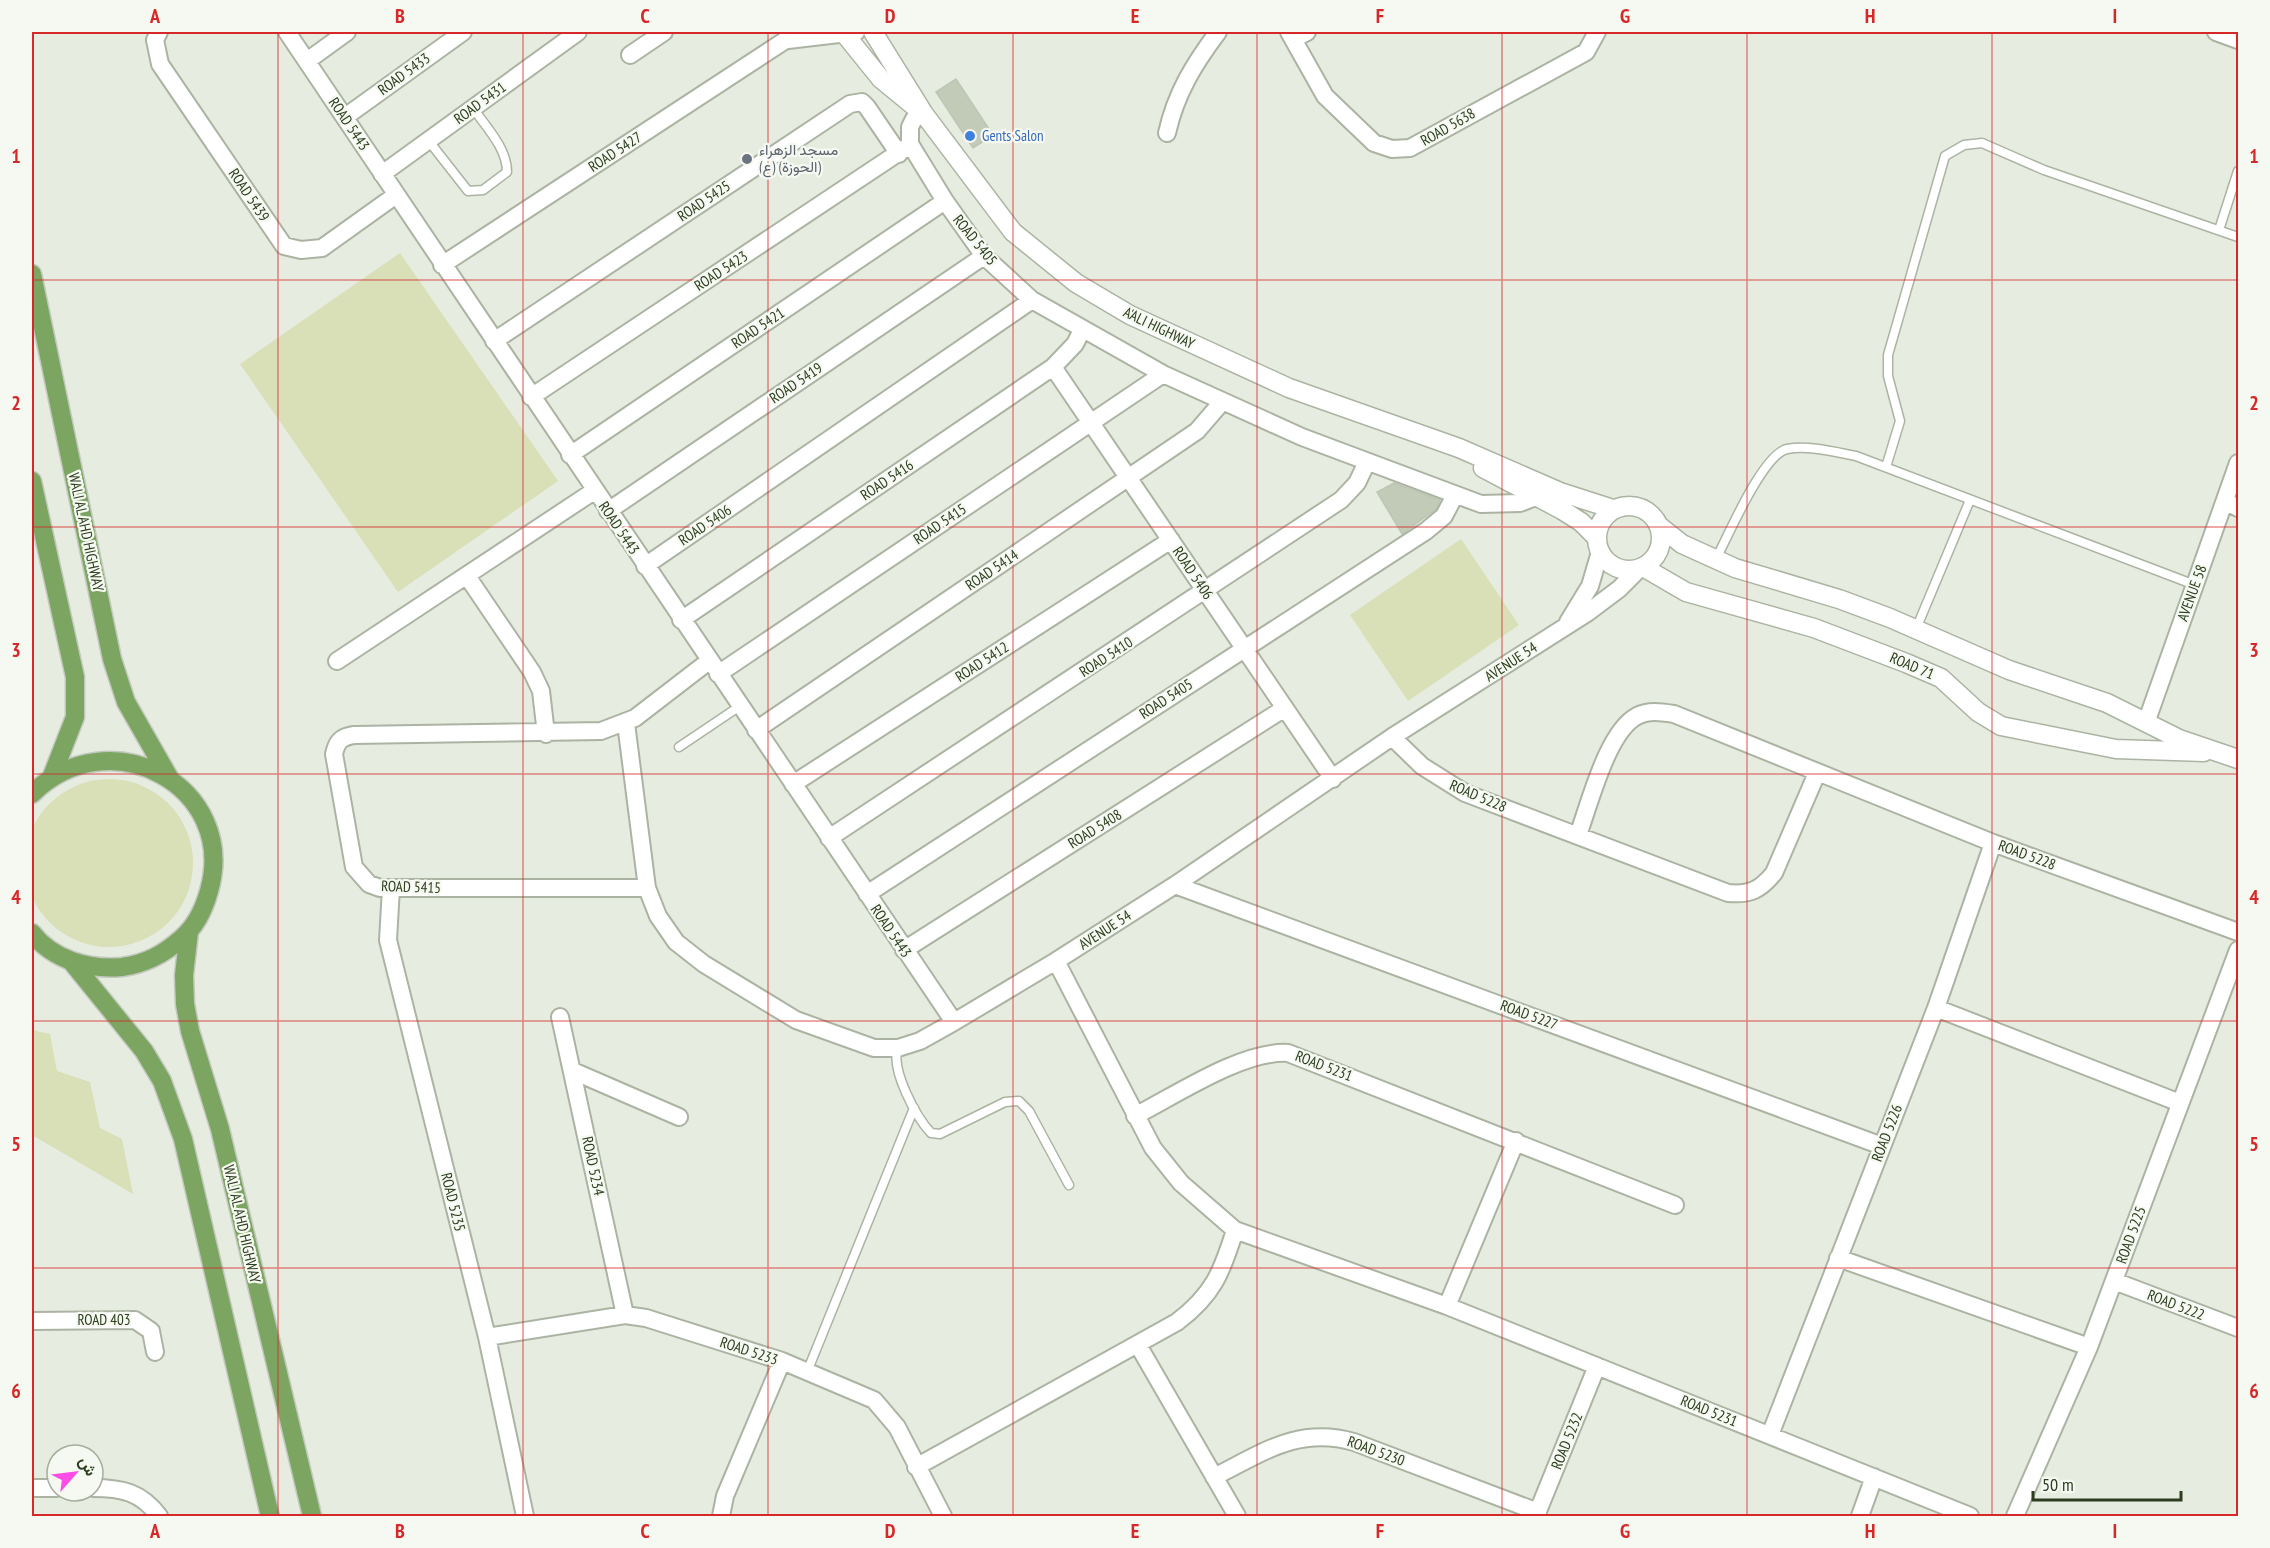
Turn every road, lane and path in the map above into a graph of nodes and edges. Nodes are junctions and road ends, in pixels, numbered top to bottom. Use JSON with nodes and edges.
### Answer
{"nodes":[{"id":1,"x":159,"y":32,"type":"edge"},
{"id":2,"x":287,"y":32,"type":"edge"},
{"id":3,"x":347,"y":32,"type":"edge"},
{"id":4,"x":463,"y":32,"type":"edge"},
{"id":5,"x":578,"y":32,"type":"edge"},
{"id":6,"x":664,"y":32,"type":"edge"},
{"id":7,"x":847,"y":32,"type":"edge"},
{"id":8,"x":873,"y":32,"type":"edge"},
{"id":9,"x":1218,"y":32,"type":"edge"},
{"id":10,"x":2216,"y":32,"type":"edge"},
{"id":11,"x":1597,"y":33,"type":"edge"},
{"id":12,"x":1296,"y":34,"type":"edge"},
{"id":13,"x":793,"y":36,"type":"edge"},
{"id":14,"x":2238,"y":40,"type":"edge"},
{"id":15,"x":630,"y":55,"type":"dead end"},
{"id":16,"x":307,"y":61,"type":"junction"},
{"id":17,"x":473,"y":108,"type":"junction"},
{"id":18,"x":924,"y":114,"type":"junction"},
{"id":19,"x":345,"y":117,"type":"junction"},
{"id":20,"x":1167,"y":134,"type":"dead end"},
{"id":21,"x":428,"y":141,"type":"junction"},
{"id":22,"x":904,"y":149,"type":"junction"},
{"id":23,"x":2238,"y":171,"type":"edge"},
{"id":24,"x":382,"y":174,"type":"junction"},
{"id":25,"x":396,"y":195,"type":"junction"},
{"id":26,"x":945,"y":201,"type":"junction"},
{"id":27,"x":2219,"y":230,"type":"junction"},
{"id":28,"x":2238,"y":237,"type":"edge"},
{"id":29,"x":984,"y":256,"type":"junction"},
{"id":30,"x":442,"y":265,"type":"junction"},
{"id":31,"x":32,"y":274,"type":"edge"},
{"id":32,"x":1032,"y":300,"type":"junction"},
{"id":33,"x":1082,"y":330,"type":"junction"},
{"id":34,"x":494,"y":341,"type":"junction"},
{"id":35,"x":1053,"y":367,"type":"junction"},
{"id":36,"x":1163,"y":374,"type":"junction"},
{"id":37,"x":531,"y":397,"type":"junction"},
{"id":38,"x":1222,"y":402,"type":"junction"},
{"id":39,"x":1092,"y":423,"type":"junction"},
{"id":40,"x":1459,"y":448,"type":"junction"},
{"id":41,"x":570,"y":455,"type":"junction"},
{"id":42,"x":1367,"y":462,"type":"junction"},
{"id":43,"x":2238,"y":463,"type":"edge"},
{"id":44,"x":1886,"y":467,"type":"junction"},
{"id":45,"x":1129,"y":478,"type":"junction"},
{"id":46,"x":32,"y":481,"type":"edge"},
{"id":47,"x":594,"y":491,"type":"junction"},
{"id":48,"x":1455,"y":495,"type":"junction"},
{"id":49,"x":1538,"y":496,"type":"junction"},
{"id":50,"x":1970,"y":500,"type":"junction"},
{"id":51,"x":2231,"y":505,"type":"edge"},
{"id":52,"x":1613,"y":510,"type":"junction"},
{"id":53,"x":608,"y":511,"type":"junction"},
{"id":54,"x":1659,"y":525,"type":"junction"},
{"id":55,"x":1171,"y":540,"type":"junction"},
{"id":56,"x":1598,"y":545,"type":"junction"},
{"id":57,"x":1716,"y":559,"type":"junction"},
{"id":58,"x":645,"y":566,"type":"junction"},
{"id":59,"x":1641,"y":568,"type":"junction"},
{"id":60,"x":467,"y":576,"type":"junction"},
{"id":61,"x":2195,"y":585,"type":"junction"},
{"id":62,"x":1206,"y":591,"type":"junction"},
{"id":63,"x":681,"y":620,"type":"junction"},
{"id":64,"x":1566,"y":626,"type":"junction"},
{"id":65,"x":1916,"y":629,"type":"junction"},
{"id":66,"x":1245,"y":648,"type":"junction"},
{"id":67,"x":337,"y":661,"type":"dead end"},
{"id":68,"x":713,"y":667,"type":"junction"},
{"id":69,"x":740,"y":706,"type":"junction"},
{"id":70,"x":1285,"y":708,"type":"junction"},
{"id":71,"x":626,"y":723,"type":"junction"},
{"id":72,"x":2146,"y":723,"type":"junction"},
{"id":73,"x":756,"y":730,"type":"junction"},
{"id":74,"x":546,"y":734,"type":"junction"},
{"id":75,"x":1392,"y":737,"type":"junction"},
{"id":76,"x":679,"y":747,"type":"dead end"},
{"id":77,"x":2214,"y":751,"type":"junction"},
{"id":78,"x":2238,"y":759,"type":"edge"},
{"id":79,"x":1817,"y":773,"type":"junction"},
{"id":80,"x":52,"y":776,"type":"junction"},
{"id":81,"x":170,"y":779,"type":"junction"},
{"id":82,"x":1333,"y":779,"type":"junction"},
{"id":83,"x":793,"y":784,"type":"junction"},
{"id":84,"x":32,"y":794,"type":"edge"},
{"id":85,"x":1578,"y":835,"type":"junction"},
{"id":86,"x":829,"y":838,"type":"junction"},
{"id":87,"x":1993,"y":843,"type":"junction"},
{"id":88,"x":1175,"y":885,"type":"junction"},
{"id":89,"x":391,"y":888,"type":"junction"},
{"id":90,"x":647,"y":888,"type":"junction"},
{"id":91,"x":867,"y":894,"type":"junction"},
{"id":92,"x":189,"y":932,"type":"junction"},
{"id":93,"x":2238,"y":932,"type":"edge"},
{"id":94,"x":32,"y":933,"type":"edge"},
{"id":95,"x":904,"y":950,"type":"junction"},
{"id":96,"x":2238,"y":950,"type":"edge"},
{"id":97,"x":71,"y":961,"type":"junction"},
{"id":98,"x":1056,"y":961,"type":"junction"},
{"id":99,"x":2234,"y":978,"type":"edge"},
{"id":100,"x":1936,"y":1008,"type":"junction"},
{"id":101,"x":560,"y":1017,"type":"dead end"},
{"id":102,"x":954,"y":1023,"type":"junction"},
{"id":103,"x":898,"y":1048,"type":"junction"},
{"id":104,"x":573,"y":1071,"type":"junction"},
{"id":105,"x":2180,"y":1103,"type":"junction"},
{"id":106,"x":914,"y":1108,"type":"junction"},
{"id":107,"x":1135,"y":1116,"type":"junction"},
{"id":108,"x":679,"y":1117,"type":"dead end"},
{"id":109,"x":1516,"y":1141,"type":"junction"},
{"id":110,"x":1882,"y":1146,"type":"junction"},
{"id":111,"x":1069,"y":1185,"type":"dead end"},
{"id":112,"x":1675,"y":1205,"type":"dead end"},
{"id":113,"x":1235,"y":1230,"type":"junction"},
{"id":114,"x":1838,"y":1258,"type":"junction"},
{"id":115,"x":2114,"y":1281,"type":"junction"},
{"id":116,"x":1447,"y":1306,"type":"junction"},
{"id":117,"x":625,"y":1315,"type":"junction"},
{"id":118,"x":32,"y":1321,"type":"edge"},
{"id":119,"x":2238,"y":1328,"type":"edge"},
{"id":120,"x":487,"y":1337,"type":"junction"},
{"id":121,"x":1138,"y":1345,"type":"junction"},
{"id":122,"x":2089,"y":1347,"type":"junction"},
{"id":123,"x":155,"y":1352,"type":"dead end"},
{"id":124,"x":782,"y":1361,"type":"junction"},
{"id":125,"x":1597,"y":1366,"type":"junction"},
{"id":126,"x":807,"y":1372,"type":"junction"},
{"id":127,"x":1770,"y":1435,"type":"junction"},
{"id":128,"x":916,"y":1467,"type":"junction"},
{"id":129,"x":1214,"y":1477,"type":"junction"},
{"id":130,"x":1875,"y":1477,"type":"junction"},
{"id":131,"x":105,"y":1489,"type":"edge"},
{"id":132,"x":1537,"y":1514,"type":"edge"},
{"id":133,"x":159,"y":1516,"type":"edge"},
{"id":134,"x":270,"y":1516,"type":"edge"},
{"id":135,"x":312,"y":1516,"type":"edge"},
{"id":136,"x":525,"y":1516,"type":"edge"},
{"id":137,"x":721,"y":1516,"type":"edge"},
{"id":138,"x":943,"y":1516,"type":"edge"},
{"id":139,"x":1237,"y":1516,"type":"edge"},
{"id":140,"x":1860,"y":1516,"type":"edge"},
{"id":141,"x":1970,"y":1516,"type":"edge"},
{"id":142,"x":2015,"y":1516,"type":"edge"}],
"edges":[{"from":1,"to":25,"type":"street","name":"ROAD 5439"},
{"from":2,"to":16,"type":"street","name":"ROAD 5443"},
{"from":3,"to":16,"type":"street"},
{"from":4,"to":19,"type":"street","name":"ROAD 5433"},
{"from":5,"to":17,"type":"street","name":"ROAD 5431"},
{"from":6,"to":15,"type":"street"},
{"from":7,"to":13,"type":"street","name":"ROAD 5427"},
{"from":7,"to":18,"type":"street","name":"A'ALI HIGHWAY"},
{"from":8,"to":18,"type":"street","name":"A'ALI HIGHWAY"},
{"from":9,"to":20,"type":"street"},
{"from":10,"to":14,"type":"street"},
{"from":11,"to":12,"type":"street","name":"ROAD 5638"},
{"from":13,"to":30,"type":"street","name":"ROAD 5427"},
{"from":16,"to":19,"type":"street","name":"ROAD 5443"},
{"from":17,"to":21,"type":"street","name":"ROAD 5431"},
{"from":17,"to":21,"type":"lane"},
{"from":18,"to":22,"type":"street"},
{"from":18,"to":40,"type":"street","name":"A'ALI HIGHWAY"},
{"from":19,"to":24,"type":"street","name":"ROAD 5443"},
{"from":21,"to":24,"type":"street","name":"ROAD 5431"},
{"from":22,"to":26,"type":"street","name":"ROAD 5405"},
{"from":22,"to":34,"type":"street","name":"ROAD 5425"},
{"from":22,"to":37,"type":"street","name":"ROAD 5423"},
{"from":23,"to":27,"type":"lane"},
{"from":24,"to":25,"type":"street","name":"ROAD 5443"},
{"from":25,"to":30,"type":"street","name":"ROAD 5443"},
{"from":26,"to":29,"type":"street","name":"ROAD 5405"},
{"from":26,"to":41,"type":"street","name":"ROAD 5421"},
{"from":27,"to":28,"type":"lane"},
{"from":27,"to":44,"type":"lane"},
{"from":29,"to":32,"type":"street","name":"ROAD 5405"},
{"from":29,"to":53,"type":"street","name":"ROAD 5419"},
{"from":30,"to":34,"type":"street","name":"ROAD 5443"},
{"from":31,"to":81,"type":"main road","name":"WALI AL AHD HIGHWAY"},
{"from":32,"to":33,"type":"street","name":"ROAD 5405"},
{"from":32,"to":58,"type":"street","name":"ROAD 5406"},
{"from":33,"to":35,"type":"street","name":"ROAD 5416"},
{"from":33,"to":36,"type":"street","name":"ROAD 5405"},
{"from":34,"to":37,"type":"street","name":"ROAD 5443"},
{"from":35,"to":39,"type":"street","name":"ROAD 5406"},
{"from":35,"to":63,"type":"street","name":"ROAD 5416"},
{"from":36,"to":38,"type":"street","name":"ROAD 5405"},
{"from":36,"to":39,"type":"street","name":"ROAD 5415"},
{"from":37,"to":41,"type":"street","name":"ROAD 5443"},
{"from":38,"to":42,"type":"street","name":"ROAD 5405"},
{"from":38,"to":45,"type":"street","name":"ROAD 5414"},
{"from":39,"to":45,"type":"street","name":"ROAD 5406"},
{"from":39,"to":68,"type":"street","name":"ROAD 5415"},
{"from":40,"to":49,"type":"street","name":"A'ALI HIGHWAY"},
{"from":40,"to":52,"type":"street","name":"A'ALI HIGHWAY"},
{"from":41,"to":47,"type":"street","name":"ROAD 5443"},
{"from":42,"to":48,"type":"street","name":"ROAD 5405"},
{"from":42,"to":62,"type":"street","name":"ROAD 5410"},
{"from":43,"to":51,"type":"street","name":"AVENUE 58"},
{"from":44,"to":50,"type":"lane"},
{"from":44,"to":57,"type":"lane"},
{"from":45,"to":55,"type":"street","name":"ROAD 5406"},
{"from":45,"to":73,"type":"street","name":"ROAD 5414"},
{"from":46,"to":80,"type":"main road"},
{"from":47,"to":53,"type":"street","name":"ROAD 5443"},
{"from":47,"to":60,"type":"street"},
{"from":48,"to":49,"type":"street","name":"ROAD 5405"},
{"from":48,"to":66,"type":"street","name":"ROAD 5405"},
{"from":49,"to":56,"type":"street","name":"A'ALI HIGHWAY"},
{"from":50,"to":61,"type":"lane"},
{"from":50,"to":65,"type":"lane"},
{"from":51,"to":61,"type":"street","name":"AVENUE 58"},
{"from":52,"to":54,"type":"street"},
{"from":52,"to":56,"type":"street"},
{"from":53,"to":58,"type":"street","name":"ROAD 5443"},
{"from":54,"to":57,"type":"street","name":"ROAD 71"},
{"from":54,"to":59,"type":"street"},
{"from":55,"to":62,"type":"street","name":"ROAD 5406"},
{"from":55,"to":83,"type":"street","name":"ROAD 5412"},
{"from":56,"to":59,"type":"street"},
{"from":56,"to":64,"type":"street","name":"AVENUE 54"},
{"from":57,"to":65,"type":"street","name":"ROAD 71"},
{"from":58,"to":63,"type":"street","name":"ROAD 5443"},
{"from":59,"to":64,"type":"street","name":"AVENUE 54"},
{"from":59,"to":77,"type":"street","name":"ROAD 71"},
{"from":60,"to":67,"type":"street"},
{"from":60,"to":74,"type":"street"},
{"from":61,"to":72,"type":"street","name":"AVENUE 58"},
{"from":62,"to":66,"type":"street","name":"ROAD 5406"},
{"from":62,"to":86,"type":"street","name":"ROAD 5410"},
{"from":63,"to":68,"type":"street","name":"ROAD 5443"},
{"from":64,"to":75,"type":"street","name":"AVENUE 54"},
{"from":65,"to":72,"type":"street","name":"ROAD 71"},
{"from":66,"to":70,"type":"street","name":"ROAD 5406"},
{"from":66,"to":91,"type":"street","name":"ROAD 5405"},
{"from":68,"to":69,"type":"street","name":"ROAD 5443"},
{"from":68,"to":71,"type":"street","name":"ROAD 5415"},
{"from":69,"to":73,"type":"street","name":"ROAD 5443"},
{"from":69,"to":76,"type":"lane"},
{"from":70,"to":82,"type":"street","name":"ROAD 5406"},
{"from":70,"to":95,"type":"street","name":"ROAD 5408"},
{"from":71,"to":74,"type":"street","name":"ROAD 5415"},
{"from":71,"to":90,"type":"street"},
{"from":72,"to":77,"type":"street","name":"ROAD 71"},
{"from":73,"to":83,"type":"street","name":"ROAD 5443"},
{"from":74,"to":89,"type":"street","name":"ROAD 5415"},
{"from":75,"to":82,"type":"street","name":"AVENUE 54"},
{"from":75,"to":85,"type":"street","name":"ROAD 5228"},
{"from":77,"to":78,"type":"street","name":"ROAD 71"},
{"from":79,"to":85,"type":"street","name":"ROAD 5228"},
{"from":79,"to":85,"type":"street","name":"ROAD 5228"},
{"from":79,"to":87,"type":"street","name":"ROAD 5228"},
{"from":80,"to":81,"type":"main road"},
{"from":80,"to":84,"type":"main road"},
{"from":81,"to":92,"type":"main road"},
{"from":82,"to":88,"type":"street","name":"AVENUE 54"},
{"from":83,"to":86,"type":"street","name":"ROAD 5443"},
{"from":86,"to":91,"type":"street","name":"ROAD 5443"},
{"from":87,"to":93,"type":"street","name":"ROAD 5228"},
{"from":87,"to":100,"type":"street","name":"ROAD 5226"},
{"from":88,"to":98,"type":"street","name":"AVENUE 54"},
{"from":88,"to":110,"type":"street","name":"ROAD 5227"},
{"from":89,"to":90,"type":"street","name":"ROAD 5415"},
{"from":89,"to":120,"type":"street","name":"ROAD 5235"},
{"from":90,"to":103,"type":"street","name":"AVENUE 54"},
{"from":91,"to":95,"type":"street","name":"ROAD 5443"},
{"from":92,"to":97,"type":"main road"},
{"from":92,"to":135,"type":"main road","name":"WALI AL AHD HIGHWAY"},
{"from":94,"to":97,"type":"main road"},
{"from":95,"to":102,"type":"street","name":"ROAD 5443"},
{"from":96,"to":99,"type":"street","name":"ROAD 5225"},
{"from":97,"to":134,"type":"main road"},
{"from":98,"to":102,"type":"street","name":"AVENUE 54"},
{"from":98,"to":107,"type":"street","name":"ROAD 5231"},
{"from":99,"to":105,"type":"street","name":"ROAD 5225"},
{"from":100,"to":105,"type":"street"},
{"from":100,"to":110,"type":"street","name":"ROAD 5226"},
{"from":101,"to":104,"type":"street","name":"ROAD 5234"},
{"from":102,"to":103,"type":"street","name":"AVENUE 54"},
{"from":103,"to":106,"type":"lane"},
{"from":104,"to":108,"type":"street"},
{"from":104,"to":117,"type":"street","name":"ROAD 5234"},
{"from":105,"to":115,"type":"street","name":"ROAD 5225"},
{"from":106,"to":111,"type":"lane"},
{"from":106,"to":126,"type":"lane"},
{"from":107,"to":109,"type":"street","name":"ROAD 5231"},
{"from":107,"to":113,"type":"street","name":"ROAD 5231"},
{"from":109,"to":112,"type":"street","name":"ROAD 5231"},
{"from":109,"to":116,"type":"street"},
{"from":110,"to":114,"type":"street","name":"ROAD 5226"},
{"from":113,"to":116,"type":"street","name":"ROAD 5231"},
{"from":113,"to":121,"type":"street"},
{"from":114,"to":122,"type":"street"},
{"from":114,"to":127,"type":"street","name":"ROAD 5226"},
{"from":115,"to":119,"type":"street","name":"ROAD 5222"},
{"from":115,"to":122,"type":"street","name":"ROAD 5225"},
{"from":116,"to":125,"type":"street","name":"ROAD 5231"},
{"from":117,"to":120,"type":"street","name":"ROAD 5233"},
{"from":117,"to":124,"type":"street","name":"ROAD 5233"},
{"from":118,"to":123,"type":"street","name":"ROAD 403"},
{"from":120,"to":136,"type":"street","name":"ROAD 5235"},
{"from":121,"to":128,"type":"street"},
{"from":121,"to":129,"type":"street"},
{"from":122,"to":142,"type":"street","name":"ROAD 5225"},
{"from":124,"to":126,"type":"street","name":"ROAD 5233"},
{"from":124,"to":137,"type":"street"},
{"from":125,"to":127,"type":"street","name":"ROAD 5231"},
{"from":125,"to":132,"type":"street","name":"ROAD 5232"},
{"from":126,"to":128,"type":"street","name":"ROAD 5233"},
{"from":127,"to":130,"type":"street","name":"ROAD 5231"},
{"from":128,"to":138,"type":"street","name":"ROAD 5233"},
{"from":129,"to":132,"type":"street","name":"ROAD 5230"},
{"from":129,"to":139,"type":"street"},
{"from":130,"to":140,"type":"street"},
{"from":130,"to":141,"type":"street","name":"ROAD 5231"},
{"from":131,"to":133,"type":"street"}]}
